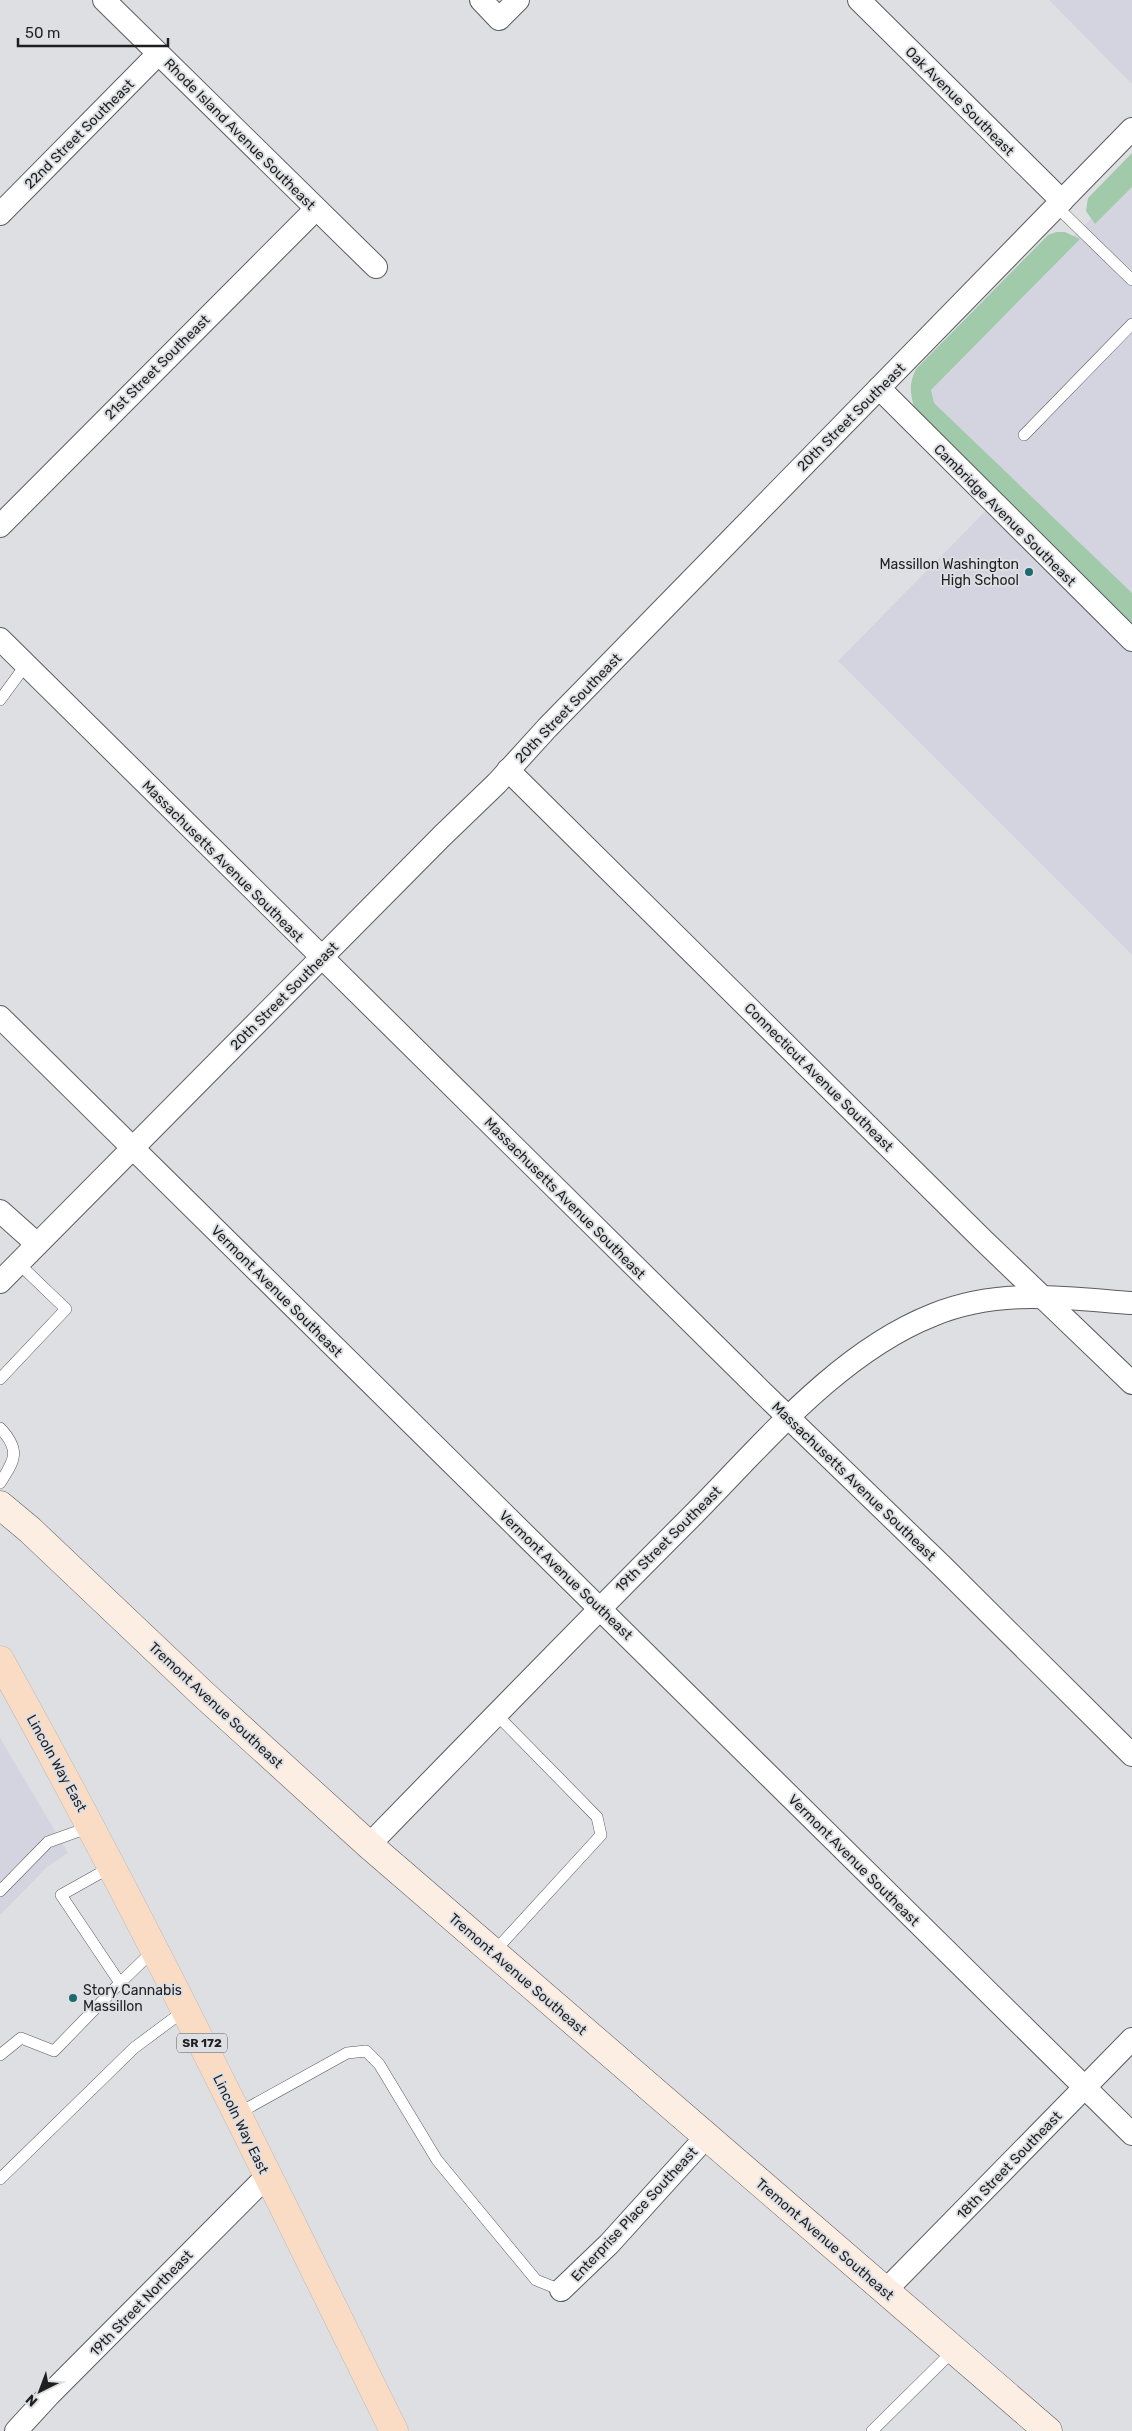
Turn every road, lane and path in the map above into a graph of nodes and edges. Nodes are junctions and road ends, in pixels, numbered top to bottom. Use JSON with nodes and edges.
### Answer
{"nodes":[{"id":1,"x":104,"y":0,"type":"edge"},
{"id":2,"x":480,"y":0,"type":"edge"},
{"id":3,"x":518,"y":0,"type":"edge"},
{"id":4,"x":859,"y":0,"type":"edge"},
{"id":5,"x":158,"y":54,"type":"junction"},
{"id":6,"x":1132,"y":129,"type":"edge"},
{"id":7,"x":1059,"y":204,"type":"junction"},
{"id":8,"x":316,"y":209,"type":"junction"},
{"id":9,"x":0,"y":214,"type":"edge"},
{"id":10,"x":376,"y":267,"type":"dead end"},
{"id":11,"x":1132,"y":280,"type":"edge"},
{"id":12,"x":1132,"y":324,"type":"edge"},
{"id":13,"x":879,"y":388,"type":"junction"},
{"id":14,"x":1024,"y":435,"type":"dead end"},
{"id":15,"x":0,"y":526,"type":"edge"},
{"id":16,"x":1130,"y":633,"type":"edge"},
{"id":17,"x":0,"y":639,"type":"edge"},
{"id":18,"x":25,"y":666,"type":"junction"},
{"id":19,"x":0,"y":700,"type":"edge"},
{"id":20,"x":508,"y":770,"type":"junction"},
{"id":21,"x":322,"y":959,"type":"junction"},
{"id":22,"x":0,"y":1017,"type":"edge"},
{"id":23,"x":133,"y":1148,"type":"junction"},
{"id":24,"x":0,"y":1211,"type":"edge"},
{"id":25,"x":38,"y":1244,"type":"junction"},
{"id":26,"x":18,"y":1263,"type":"junction"},
{"id":27,"x":0,"y":1282,"type":"edge"},
{"id":28,"x":1044,"y":1296,"type":"junction"},
{"id":29,"x":1132,"y":1303,"type":"edge"},
{"id":30,"x":0,"y":1379,"type":"edge"},
{"id":31,"x":1132,"y":1383,"type":"edge"},
{"id":32,"x":789,"y":1418,"type":"junction"},
{"id":33,"x":0,"y":1428,"type":"edge"},
{"id":34,"x":0,"y":1483,"type":"edge"},
{"id":35,"x":0,"y":1505,"type":"edge"},
{"id":36,"x":599,"y":1608,"type":"junction"},
{"id":37,"x":0,"y":1660,"type":"edge"},
{"id":38,"x":496,"y":1714,"type":"junction"},
{"id":39,"x":1132,"y":1755,"type":"edge"},
{"id":40,"x":92,"y":1827,"type":"junction"},
{"id":41,"x":369,"y":1845,"type":"junction"},
{"id":42,"x":112,"y":1866,"type":"junction"},
{"id":43,"x":0,"y":1890,"type":"edge"},
{"id":44,"x":155,"y":1949,"type":"junction"},
{"id":45,"x":493,"y":1953,"type":"junction"},
{"id":46,"x":120,"y":1983,"type":"junction"},
{"id":47,"x":186,"y":2010,"type":"junction"},
{"id":48,"x":1132,"y":2039,"type":"edge"},
{"id":49,"x":0,"y":2055,"type":"edge"},
{"id":50,"x":1085,"y":2087,"type":"junction"},
{"id":51,"x":237,"y":2114,"type":"junction"},
{"id":52,"x":1132,"y":2134,"type":"edge"},
{"id":53,"x":706,"y":2137,"type":"junction"},
{"id":54,"x":267,"y":2176,"type":"junction"},
{"id":55,"x":0,"y":2179,"type":"edge"},
{"id":56,"x":561,"y":2290,"type":"joint"},
{"id":57,"x":886,"y":2290,"type":"junction"},
{"id":58,"x":954,"y":2350,"type":"junction"},
{"id":59,"x":16,"y":2431,"type":"edge"},
{"id":60,"x":394,"y":2431,"type":"edge"},
{"id":61,"x":872,"y":2431,"type":"edge"},
{"id":62,"x":1048,"y":2431,"type":"edge"}],
"edges":[{"from":1,"to":5,"type":"street","name":"Rhode Island Avenue Southeast"},
{"from":2,"to":3,"type":"street"},
{"from":4,"to":7,"type":"street","name":"Oak Avenue Southeast"},
{"from":5,"to":8,"type":"street","name":"Rhode Island Avenue Southeast"},
{"from":5,"to":9,"type":"street","name":"22nd Street Southeast"},
{"from":6,"to":7,"type":"street","name":"20th Street Southeast"},
{"from":7,"to":11,"type":"lane"},
{"from":7,"to":13,"type":"street","name":"20th Street Southeast"},
{"from":8,"to":10,"type":"street","name":"Rhode Island Avenue Southeast"},
{"from":8,"to":15,"type":"street","name":"21st Street Southeast"},
{"from":12,"to":14,"type":"lane"},
{"from":13,"to":16,"type":"street","name":"Cambridge Avenue Southeast"},
{"from":13,"to":20,"type":"street","name":"20th Street Southeast"},
{"from":17,"to":18,"type":"street","name":"Massachusetts Avenue Southeast"},
{"from":18,"to":19,"type":"lane"},
{"from":18,"to":21,"type":"street","name":"Massachusetts Avenue Southeast"},
{"from":20,"to":21,"type":"street","name":"20th Street Southeast"},
{"from":20,"to":28,"type":"street","name":"Connecticut Avenue Southeast"},
{"from":21,"to":23,"type":"street","name":"20th Street Southeast"},
{"from":21,"to":32,"type":"street","name":"Massachusetts Avenue Southeast"},
{"from":22,"to":23,"type":"street","name":"Vermont Avenue Southeast"},
{"from":23,"to":25,"type":"street","name":"20th Street Southeast"},
{"from":23,"to":36,"type":"street","name":"Vermont Avenue Southeast"},
{"from":24,"to":25,"type":"street"},
{"from":25,"to":26,"type":"street","name":"20th Street Southeast"},
{"from":26,"to":27,"type":"street","name":"20th Street Southeast"},
{"from":26,"to":30,"type":"lane"},
{"from":28,"to":29,"type":"street","name":"19th Street Southeast"},
{"from":28,"to":31,"type":"street","name":"Connecticut Avenue Southeast"},
{"from":28,"to":32,"type":"street","name":"19th Street Southeast"},
{"from":32,"to":36,"type":"street","name":"19th Street Southeast"},
{"from":32,"to":39,"type":"street","name":"Massachusetts Avenue Southeast"},
{"from":33,"to":34,"type":"lane"},
{"from":35,"to":41,"type":"street","name":"Tremont Avenue Southeast"},
{"from":36,"to":38,"type":"street","name":"19th Street Southeast"},
{"from":36,"to":50,"type":"street","name":"Vermont Avenue Southeast"},
{"from":37,"to":40,"type":"main road","name":"Lincoln Way East","number":"SR 172"},
{"from":38,"to":41,"type":"street","name":"19th Street Southeast"},
{"from":38,"to":45,"type":"lane"},
{"from":40,"to":42,"type":"main road","name":"Lincoln Way East","number":"SR 172"},
{"from":40,"to":43,"type":"lane"},
{"from":41,"to":45,"type":"street","name":"Tremont Avenue Southeast"},
{"from":42,"to":44,"type":"main road","name":"Lincoln Way East","number":"SR 172"},
{"from":42,"to":46,"type":"lane"},
{"from":44,"to":46,"type":"lane"},
{"from":44,"to":47,"type":"main road","name":"Lincoln Way East","number":"SR 172"},
{"from":45,"to":53,"type":"street","name":"Tremont Avenue Southeast"},
{"from":46,"to":49,"type":"lane"},
{"from":47,"to":51,"type":"main road","name":"Lincoln Way East","number":"SR 172"},
{"from":47,"to":55,"type":"lane"},
{"from":48,"to":50,"type":"street","name":"18th Street Southeast"},
{"from":50,"to":52,"type":"street","name":"Vermont Avenue Southeast"},
{"from":50,"to":57,"type":"street","name":"18th Street Southeast"},
{"from":51,"to":54,"type":"main road","name":"Lincoln Way East","number":"SR 172"},
{"from":51,"to":56,"type":"lane"},
{"from":53,"to":56,"type":"street","name":"Enterprise Place Southeast"},
{"from":53,"to":57,"type":"street","name":"Tremont Avenue Southeast"},
{"from":54,"to":59,"type":"street","name":"19th Street Northeast"},
{"from":54,"to":60,"type":"main road","name":"Lincoln Way East","number":"SR 172"},
{"from":57,"to":58,"type":"street","name":"Tremont Avenue Southeast"},
{"from":58,"to":61,"type":"lane"},
{"from":58,"to":62,"type":"street","name":"Tremont Avenue Southeast"}]}
